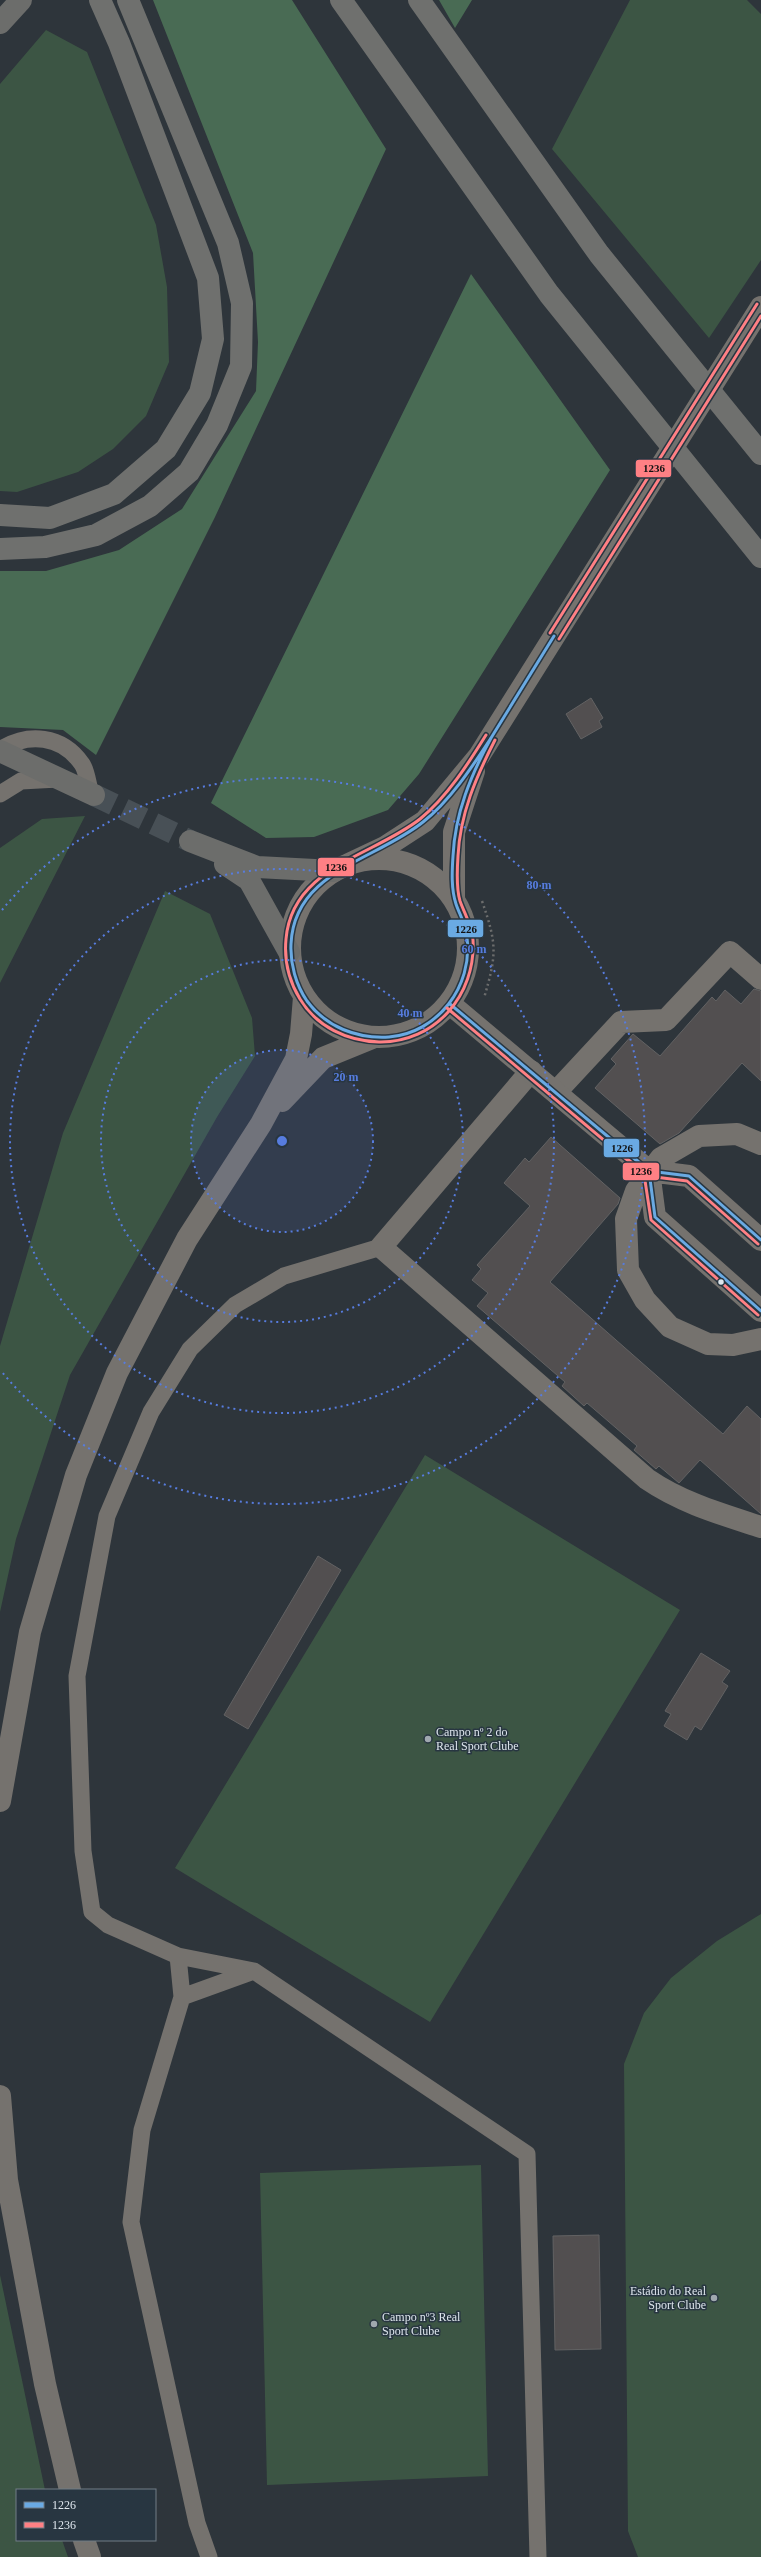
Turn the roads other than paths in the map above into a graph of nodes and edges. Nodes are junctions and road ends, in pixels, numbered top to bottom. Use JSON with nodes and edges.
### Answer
{"nodes":[{"id":1,"x":100,"y":0,"type":"edge"},
{"id":2,"x":128,"y":0,"type":"edge"},
{"id":3,"x":341,"y":0,"type":"edge"},
{"id":4,"x":419,"y":0,"type":"edge"},
{"id":5,"x":11,"y":11,"type":"edge"},
{"id":6,"x":0,"y":28,"type":"edge"},
{"id":7,"x":761,"y":308,"type":"edge"},
{"id":8,"x":761,"y":454,"type":"edge"},
{"id":9,"x":0,"y":515,"type":"edge"},
{"id":10,"x":0,"y":549,"type":"edge"},
{"id":11,"x":761,"y":557,"type":"edge"},
{"id":12,"x":0,"y":750,"type":"edge"},
{"id":13,"x":479,"y":756,"type":"junction"},
{"id":14,"x":60,"y":779,"type":"junction"},
{"id":15,"x":0,"y":794,"type":"edge"},
{"id":16,"x":92,"y":794,"type":"joint"},
{"id":17,"x":341,"y":867,"type":"junction"},
{"id":18,"x":454,"y":899,"type":"junction"},
{"id":19,"x":289,"y":952,"type":"junction"},
{"id":20,"x":761,"y":979,"type":"edge"},
{"id":21,"x":304,"y":997,"type":"junction"},
{"id":22,"x":450,"y":1004,"type":"junction"},
{"id":23,"x":372,"y":1038,"type":"junction"},
{"id":24,"x":531,"y":1071,"type":"junction"},
{"id":25,"x":556,"y":1092,"type":"junction"},
{"id":26,"x":261,"y":1124,"type":"junction"},
{"id":27,"x":761,"y":1144,"type":"edge"},
{"id":28,"x":649,"y":1171,"type":"junction"},
{"id":29,"x":761,"y":1240,"type":"edge"},
{"id":30,"x":381,"y":1247,"type":"junction"},
{"id":31,"x":761,"y":1311,"type":"edge"},
{"id":32,"x":761,"y":1339,"type":"edge"},
{"id":33,"x":761,"y":1527,"type":"edge"},
{"id":34,"x":0,"y":1801,"type":"edge"},
{"id":35,"x":178,"y":1956,"type":"junction"},
{"id":36,"x":254,"y":1970,"type":"junction"},
{"id":37,"x":182,"y":1997,"type":"junction"},
{"id":38,"x":0,"y":2096,"type":"edge"},
{"id":39,"x":70,"y":2489,"type":"edge"},
{"id":40,"x":84,"y":2541,"type":"edge"},
{"id":41,"x":90,"y":2557,"type":"edge"},
{"id":42,"x":210,"y":2557,"type":"edge"},
{"id":43,"x":538,"y":2557,"type":"edge"}],
"edges":[{"from":1,"to":9,"type":"highway"},
{"from":2,"to":10,"type":"highway"},
{"from":3,"to":11,"type":"highway","bridge":true},
{"from":4,"to":8,"type":"highway","bridge":true},
{"from":5,"to":6,"type":"highway"},
{"from":7,"to":13,"type":"street"},
{"from":12,"to":14,"type":"highway"},
{"from":12,"to":16,"type":"lane"},
{"from":13,"to":17,"type":"street"},
{"from":13,"to":18,"type":"street"},
{"from":14,"to":15,"type":"lane"},
{"from":14,"to":16,"type":"highway"},
{"from":17,"to":18,"type":"street"},
{"from":17,"to":19,"type":"street"},
{"from":17,"to":19,"type":"highway"},
{"from":18,"to":22,"type":"street"},
{"from":19,"to":21,"type":"street"},
{"from":20,"to":25,"type":"street"},
{"from":21,"to":23,"type":"street"},
{"from":21,"to":26,"type":"street"},
{"from":22,"to":23,"type":"street"},
{"from":22,"to":24,"type":"street"},
{"from":23,"to":26,"type":"street"},
{"from":24,"to":25,"type":"street"},
{"from":24,"to":30,"type":"street"},
{"from":25,"to":28,"type":"street"},
{"from":26,"to":34,"type":"street"},
{"from":27,"to":28,"type":"street"},
{"from":28,"to":29,"type":"street"},
{"from":28,"to":31,"type":"street"},
{"from":28,"to":32,"type":"street"},
{"from":30,"to":33,"type":"street"},
{"from":30,"to":35,"type":"lane"},
{"from":35,"to":36,"type":"lane"},
{"from":35,"to":37,"type":"lane"},
{"from":36,"to":37,"type":"lane"},
{"from":36,"to":43,"type":"lane"},
{"from":37,"to":42,"type":"lane"},
{"from":38,"to":39,"type":"street"},
{"from":40,"to":41,"type":"street"}]}
